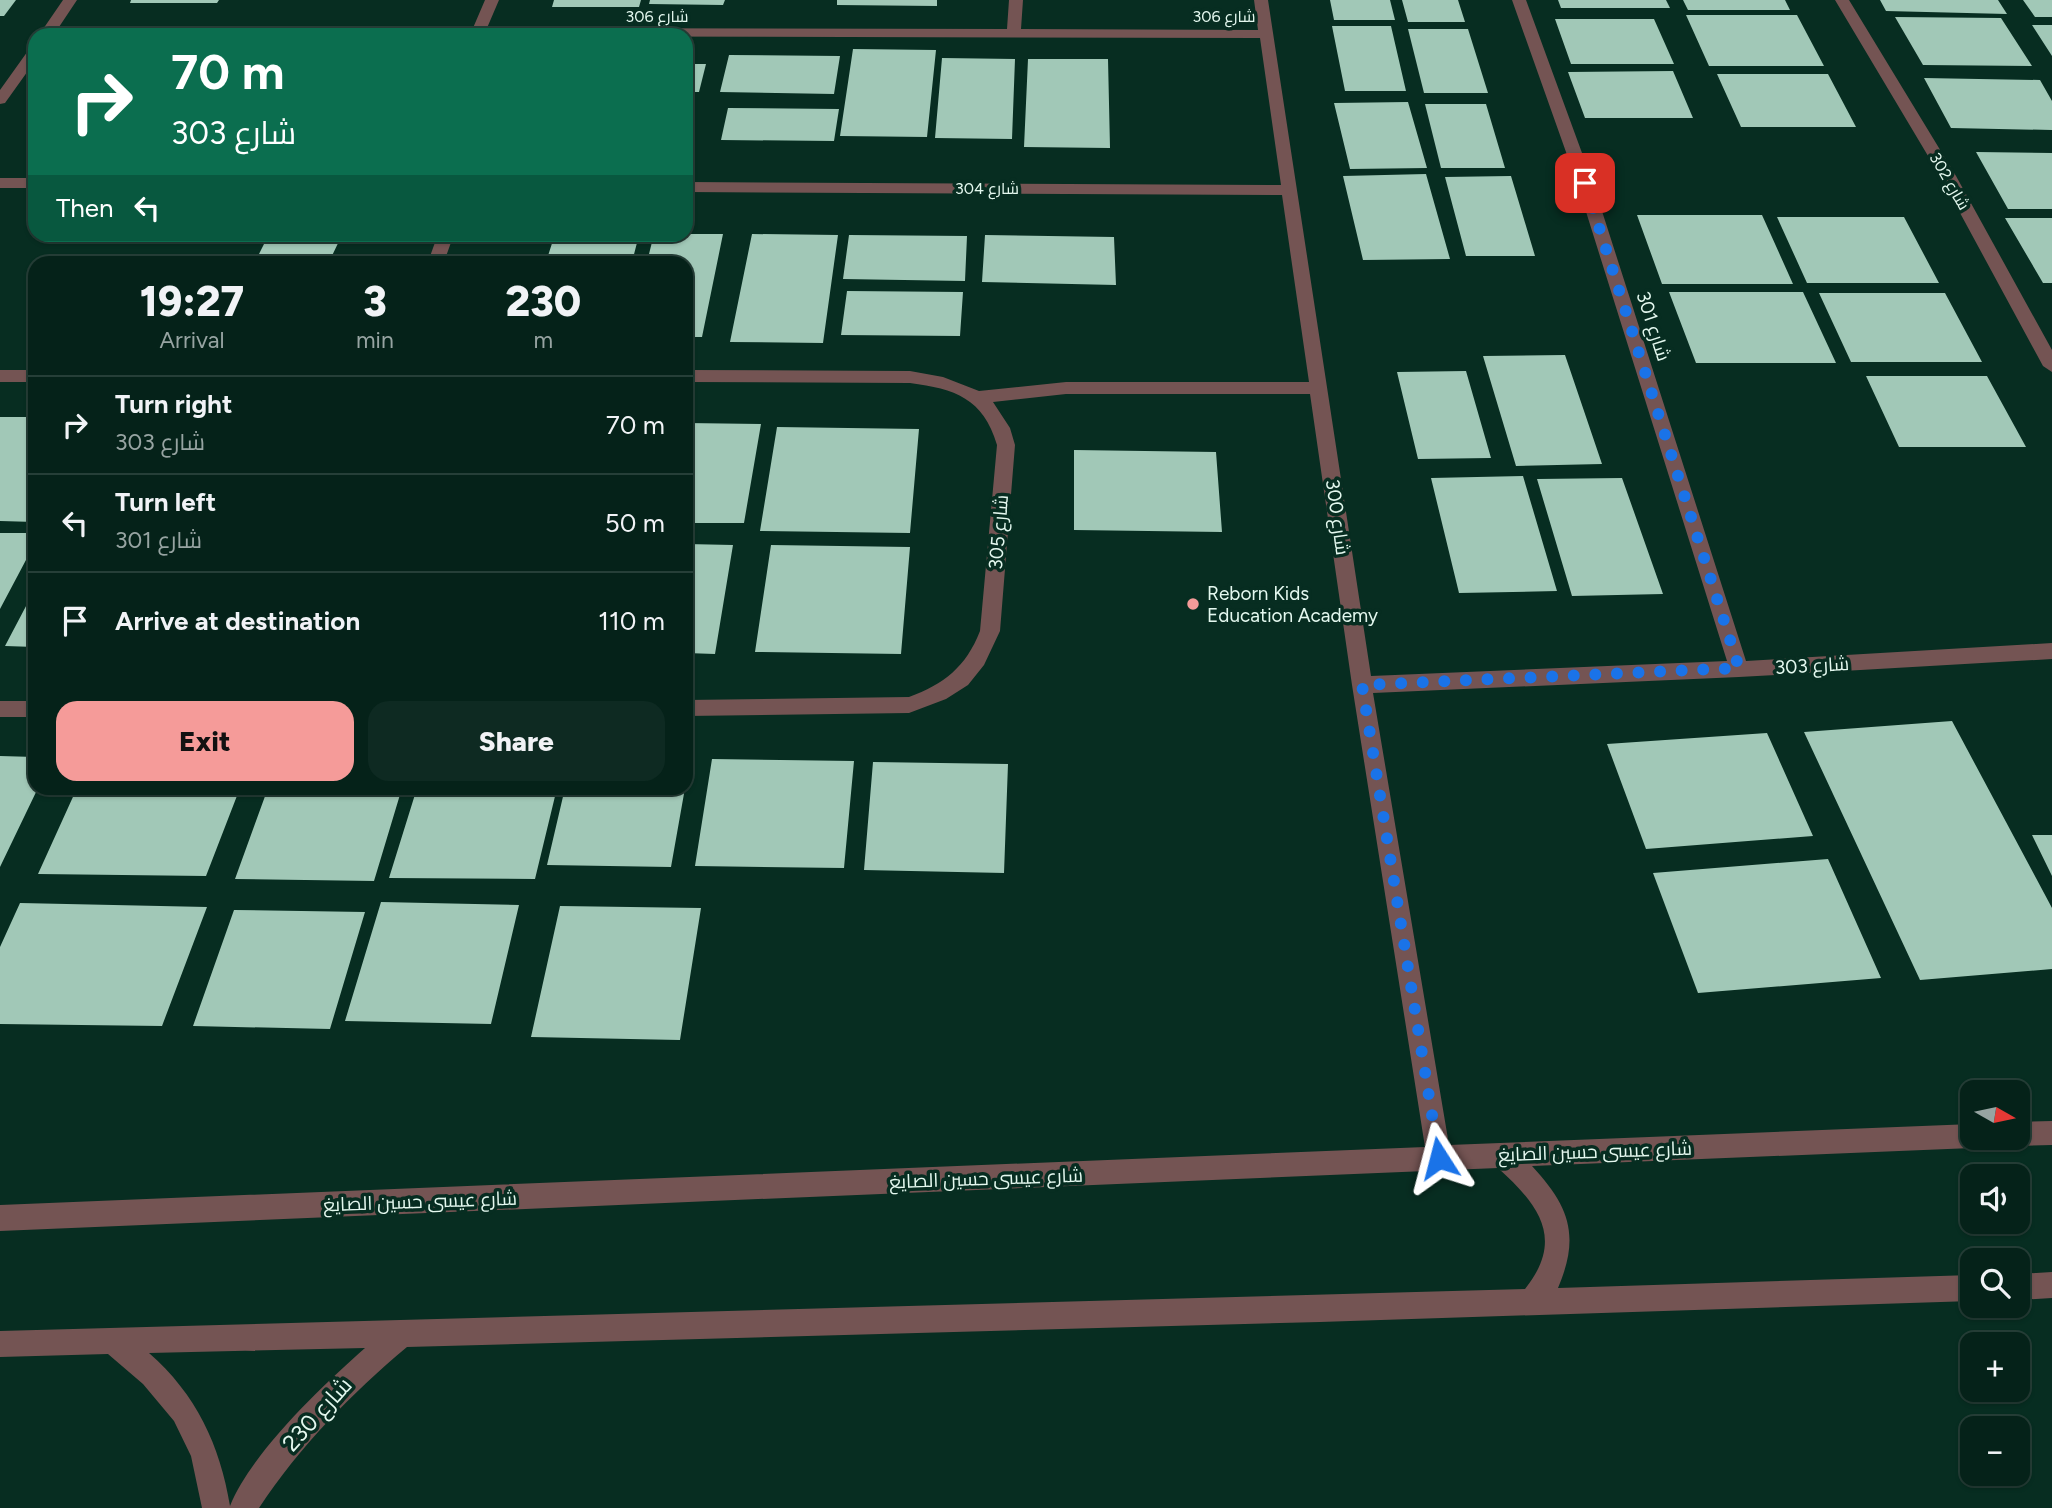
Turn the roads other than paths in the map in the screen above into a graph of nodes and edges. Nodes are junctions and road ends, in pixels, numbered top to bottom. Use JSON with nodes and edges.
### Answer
{"nodes":[{"id":1,"x":70,"y":0,"type":"edge"},
{"id":2,"x":492,"y":0,"type":"edge"},
{"id":3,"x":1016,"y":0,"type":"edge"},
{"id":4,"x":1261,"y":0,"type":"edge"},
{"id":5,"x":1519,"y":0,"type":"edge"},
{"id":6,"x":1842,"y":0,"type":"edge"},
{"id":7,"x":50,"y":28,"type":"edge"},
{"id":8,"x":480,"y":28,"type":"edge"},
{"id":9,"x":693,"y":34,"type":"edge"},
{"id":10,"x":1266,"y":34,"type":"junction"},
{"id":11,"x":1014,"y":35,"type":"junction"},
{"id":12,"x":28,"y":61,"type":"edge"},
{"id":13,"x":0,"y":100,"type":"edge"},
{"id":14,"x":0,"y":183,"type":"edge"},
{"id":15,"x":28,"y":183,"type":"edge"},
{"id":16,"x":693,"y":187,"type":"edge"},
{"id":17,"x":1289,"y":190,"type":"junction"},
{"id":18,"x":2052,"y":366,"type":"edge"},
{"id":19,"x":0,"y":376,"type":"edge"},
{"id":20,"x":28,"y":376,"type":"edge"},
{"id":21,"x":693,"y":376,"type":"edge"},
{"id":22,"x":1319,"y":388,"type":"junction"},
{"id":23,"x":978,"y":397,"type":"junction"},
{"id":24,"x":2052,"y":651,"type":"edge"},
{"id":25,"x":1739,"y":668,"type":"junction"},
{"id":26,"x":1362,"y":685,"type":"junction"},
{"id":27,"x":693,"y":708,"type":"edge"},
{"id":28,"x":0,"y":709,"type":"edge"},
{"id":29,"x":28,"y":709,"type":"edge"},
{"id":30,"x":2052,"y":1133,"type":"edge"},
{"id":31,"x":2030,"y":1134,"type":"edge"},
{"id":32,"x":1960,"y":1136,"type":"edge"},
{"id":33,"x":1501,"y":1154,"type":"junction"},
{"id":34,"x":1439,"y":1158,"type":"junction"},
{"id":35,"x":0,"y":1218,"type":"edge"},
{"id":36,"x":2052,"y":1285,"type":"edge"},
{"id":37,"x":2030,"y":1286,"type":"edge"},
{"id":38,"x":1960,"y":1288,"type":"edge"},
{"id":39,"x":1532,"y":1303,"type":"junction"},
{"id":40,"x":404,"y":1332,"type":"junction"},
{"id":41,"x":112,"y":1341,"type":"junction"},
{"id":42,"x":0,"y":1344,"type":"edge"},
{"id":43,"x":215,"y":1508,"type":"edge"},
{"id":44,"x":243,"y":1508,"type":"edge"}],
"edges":[{"from":1,"to":7,"type":"street"},
{"from":2,"to":8,"type":"street"},
{"from":3,"to":11,"type":"street"},
{"from":4,"to":10,"type":"street","name":"شارع 300"},
{"from":5,"to":25,"type":"street","name":"شارع 301"},
{"from":6,"to":18,"type":"street","name":"شارع 302"},
{"from":9,"to":11,"type":"street","name":"شارع 306"},
{"from":10,"to":11,"type":"street","name":"شارع 306"},
{"from":10,"to":17,"type":"street","name":"شارع 300"},
{"from":12,"to":13,"type":"street"},
{"from":14,"to":15,"type":"street"},
{"from":16,"to":17,"type":"street","name":"شارع 304"},
{"from":17,"to":22,"type":"street","name":"شارع 300"},
{"from":19,"to":20,"type":"street"},
{"from":21,"to":23,"type":"street","name":"شارع 305"},
{"from":22,"to":23,"type":"street"},
{"from":22,"to":26,"type":"street","name":"شارع 300"},
{"from":23,"to":27,"type":"street","name":"شارع 305"},
{"from":24,"to":25,"type":"street","name":"شارع 303"},
{"from":25,"to":26,"type":"street","name":"شارع 303"},
{"from":26,"to":34,"type":"street","name":"شارع 300"},
{"from":28,"to":29,"type":"street"},
{"from":30,"to":31,"type":"street"},
{"from":32,"to":33,"type":"street","name":"شارع عيسى حسين الصايغ"},
{"from":33,"to":34,"type":"street","name":"شارع عيسى حسين الصايغ"},
{"from":33,"to":39,"type":"street"},
{"from":34,"to":35,"type":"street","name":"شارع عيسى حسين الصايغ"},
{"from":36,"to":37,"type":"street"},
{"from":38,"to":39,"type":"street"},
{"from":39,"to":40,"type":"street"},
{"from":40,"to":41,"type":"street"},
{"from":40,"to":44,"type":"street","name":"شارع 230"},
{"from":41,"to":42,"type":"street"},
{"from":41,"to":43,"type":"street"}]}
